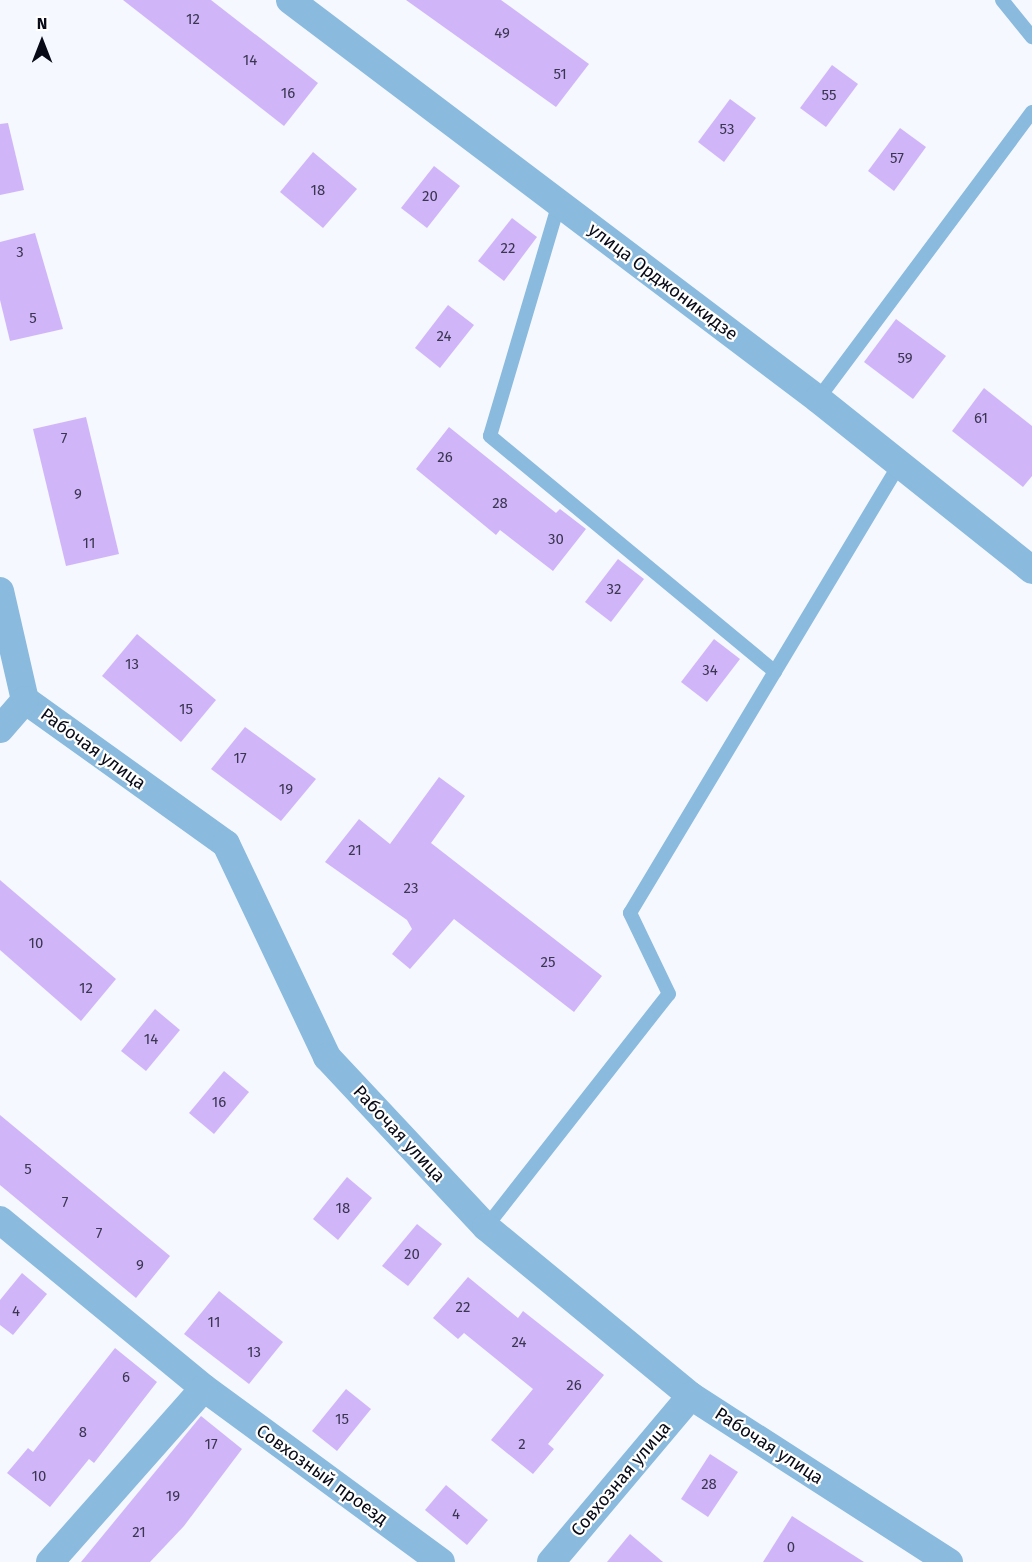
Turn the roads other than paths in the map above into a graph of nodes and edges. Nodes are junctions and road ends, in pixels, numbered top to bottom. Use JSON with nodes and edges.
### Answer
{"nodes":[{"id":1,"x":290,"y":0,"type":"edge"},
{"id":2,"x":1002,"y":0,"type":"edge"},
{"id":3,"x":1032,"y":37,"type":"edge"},
{"id":4,"x":1032,"y":112,"type":"edge"},
{"id":5,"x":559,"y":203,"type":"junction"},
{"id":6,"x":818,"y":399,"type":"junction"},
{"id":7,"x":899,"y":465,"type":"junction"},
{"id":8,"x":1032,"y":570,"type":"edge"},
{"id":9,"x":0,"y":591,"type":"edge"},
{"id":10,"x":776,"y":672,"type":"junction"},
{"id":11,"x":25,"y":700,"type":"junction"},
{"id":12,"x":0,"y":729,"type":"edge"},
{"id":13,"x":0,"y":1220,"type":"edge"},
{"id":14,"x":486,"y":1227,"type":"junction"},
{"id":15,"x":204,"y":1388,"type":"junction"},
{"id":16,"x":691,"y":1396,"type":"junction"},
{"id":17,"x":50,"y":1562,"type":"edge"},
{"id":18,"x":441,"y":1562,"type":"edge"},
{"id":19,"x":551,"y":1562,"type":"edge"},
{"id":20,"x":949,"y":1562,"type":"edge"}],
"edges":[{"from":1,"to":5,"type":"street","name":"улица Орджоникидзе"},
{"from":2,"to":3,"type":"lane"},
{"from":4,"to":6,"type":"lane"},
{"from":5,"to":6,"type":"street","name":"улица Орджоникидзе"},
{"from":5,"to":10,"type":"lane"},
{"from":6,"to":7,"type":"street","name":"улица Орджоникидзе"},
{"from":7,"to":8,"type":"street","name":"улица Орджоникидзе"},
{"from":7,"to":10,"type":"lane"},
{"from":9,"to":11,"type":"street","name":"Рабочая улица"},
{"from":10,"to":14,"type":"lane"},
{"from":11,"to":12,"type":"street"},
{"from":11,"to":14,"type":"street","name":"Рабочая улица"},
{"from":13,"to":15,"type":"street","name":"Совхозный проезд"},
{"from":14,"to":16,"type":"street","name":"Рабочая улица"},
{"from":15,"to":17,"type":"street"},
{"from":15,"to":18,"type":"street","name":"Совхозный проезд"},
{"from":16,"to":19,"type":"street","name":"Совхозная улица"},
{"from":16,"to":20,"type":"street","name":"Рабочая улица"}]}
